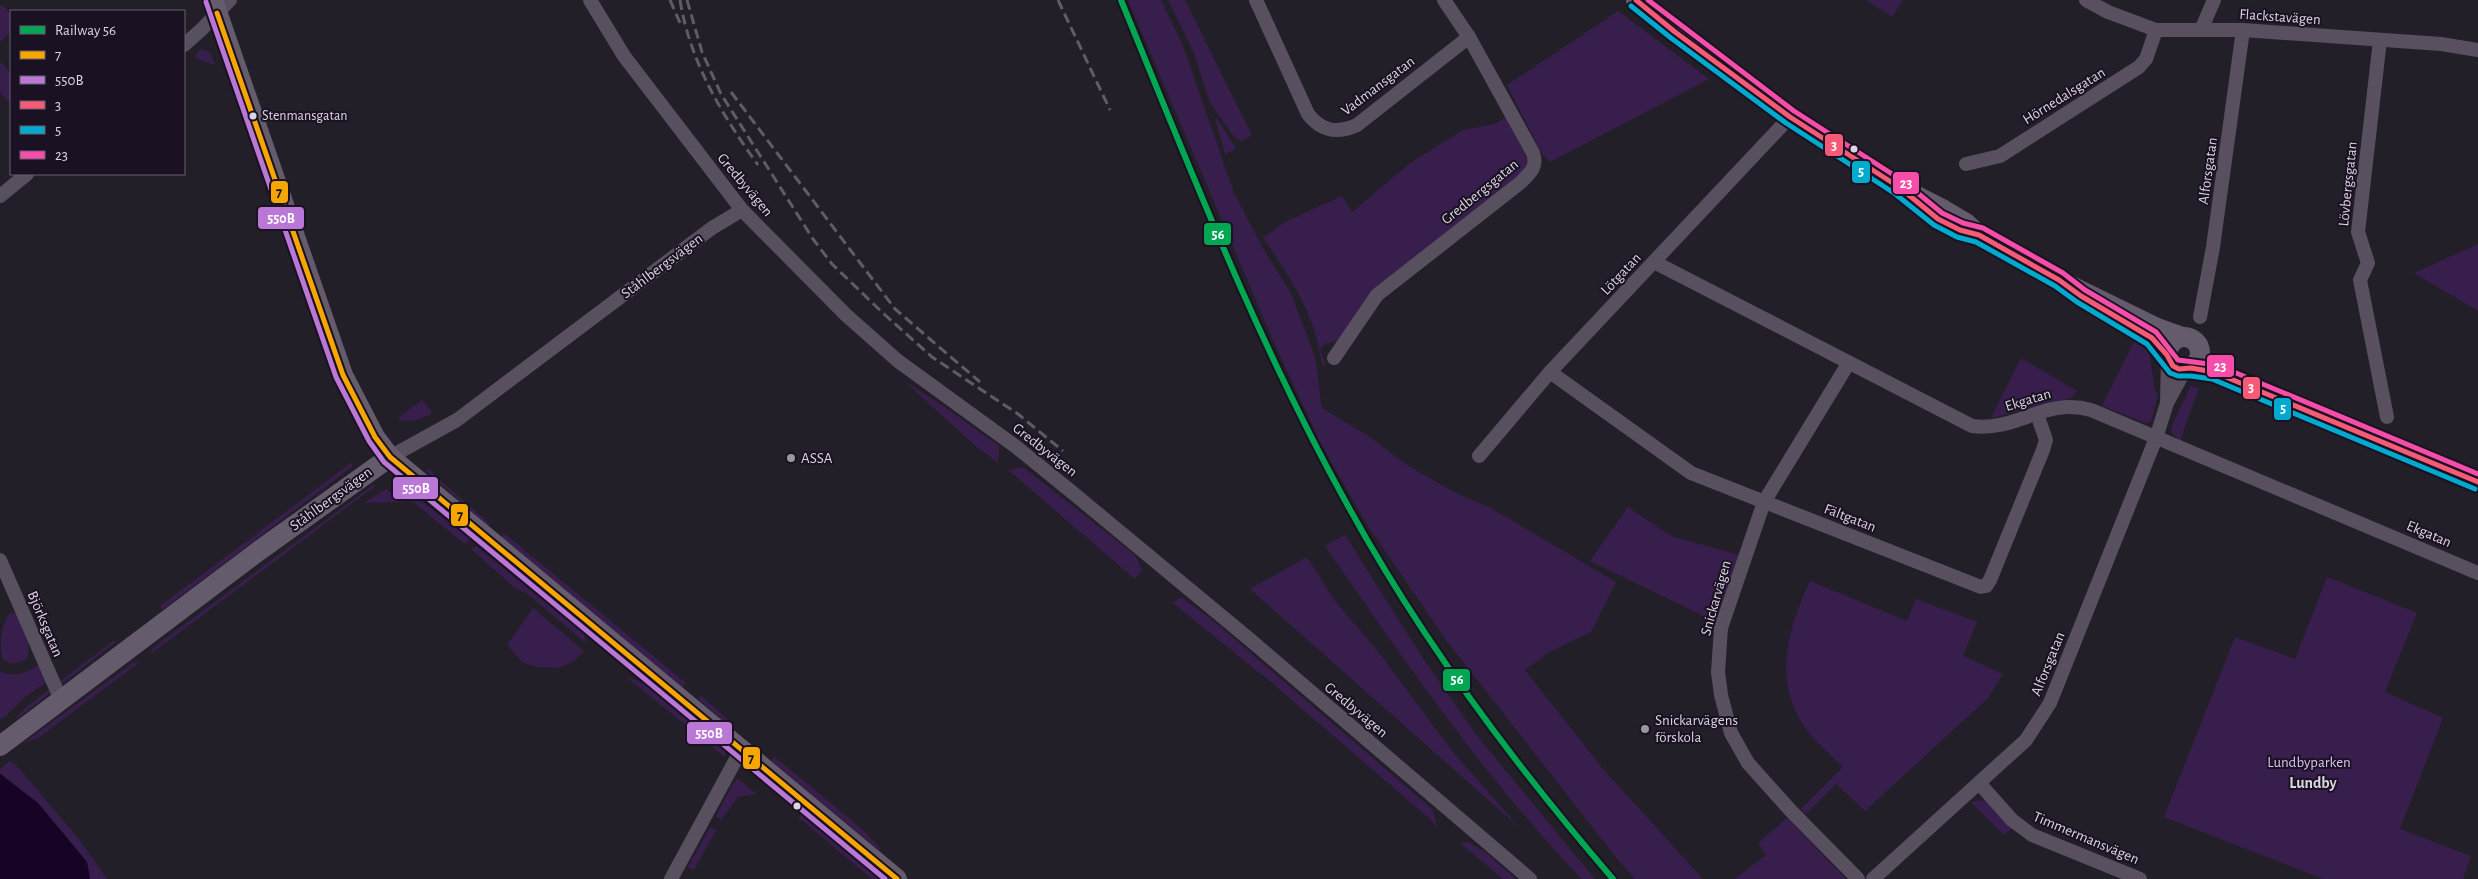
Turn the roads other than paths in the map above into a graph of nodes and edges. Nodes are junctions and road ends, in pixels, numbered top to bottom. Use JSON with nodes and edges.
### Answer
{"nodes":[{"id":1,"x":590,"y":0,"type":"edge"},
{"id":2,"x":1256,"y":0,"type":"edge"},
{"id":3,"x":1444,"y":0,"type":"edge"},
{"id":4,"x":1636,"y":0,"type":"edge"},
{"id":5,"x":2086,"y":0,"type":"edge"},
{"id":6,"x":2214,"y":0,"type":"edge"},
{"id":7,"x":220,"y":4,"type":"edge"},
{"id":8,"x":2156,"y":30,"type":"junction"},
{"id":9,"x":2201,"y":30,"type":"junction"},
{"id":10,"x":2243,"y":30,"type":"junction"},
{"id":11,"x":1469,"y":37,"type":"junction"},
{"id":12,"x":2380,"y":40,"type":"junction"},
{"id":13,"x":185,"y":44,"type":"edge"},
{"id":14,"x":2478,"y":50,"type":"edge"},
{"id":15,"x":1790,"y":117,"type":"junction"},
{"id":16,"x":1966,"y":164,"type":"dead end"},
{"id":17,"x":26,"y":175,"type":"edge"},
{"id":18,"x":0,"y":196,"type":"edge"},
{"id":19,"x":742,"y":210,"type":"junction"},
{"id":20,"x":1654,"y":262,"type":"junction"},
{"id":21,"x":2059,"y":280,"type":"junction"},
{"id":22,"x":2200,"y":317,"type":"dead end"},
{"id":23,"x":2182,"y":337,"type":"junction"},
{"id":24,"x":2200,"y":349,"type":"junction"},
{"id":25,"x":2167,"y":356,"type":"junction"},
{"id":26,"x":1334,"y":358,"type":"dead end"},
{"id":27,"x":1848,"y":364,"type":"junction"},
{"id":28,"x":2188,"y":369,"type":"junction"},
{"id":29,"x":1550,"y":372,"type":"junction"},
{"id":30,"x":2285,"y":400,"type":"junction"},
{"id":31,"x":2167,"y":403,"type":"junction"},
{"id":32,"x":2037,"y":414,"type":"junction"},
{"id":33,"x":2386,"y":417,"type":"dead end"},
{"id":34,"x":2156,"y":438,"type":"junction"},
{"id":35,"x":390,"y":456,"type":"junction"},
{"id":36,"x":1479,"y":456,"type":"dead end"},
{"id":37,"x":2478,"y":482,"type":"edge"},
{"id":38,"x":1764,"y":502,"type":"junction"},
{"id":39,"x":0,"y":560,"type":"edge"},
{"id":40,"x":2478,"y":573,"type":"edge"},
{"id":41,"x":61,"y":700,"type":"junction"},
{"id":42,"x":0,"y":746,"type":"edge"},
{"id":43,"x":741,"y":750,"type":"junction"},
{"id":44,"x":1979,"y":783,"type":"junction"},
{"id":45,"x":671,"y":879,"type":"edge"},
{"id":46,"x":897,"y":879,"type":"edge"},
{"id":47,"x":1530,"y":879,"type":"edge"},
{"id":48,"x":1858,"y":879,"type":"edge"},
{"id":49,"x":1873,"y":879,"type":"edge"},
{"id":50,"x":2140,"y":879,"type":"edge"}],
"edges":[{"from":1,"to":19,"type":"street","name":"Gredbyvägen"},
{"from":2,"to":11,"type":"street","name":"Vadmansgatan"},
{"from":3,"to":11,"type":"street","name":"Gredbergsgatan"},
{"from":4,"to":15,"type":"street"},
{"from":5,"to":8,"type":"street","name":"Flackstavägen"},
{"from":6,"to":9,"type":"street"},
{"from":7,"to":13,"type":"street"},
{"from":7,"to":35,"type":"street"},
{"from":8,"to":9,"type":"street","name":"Flackstavägen"},
{"from":8,"to":16,"type":"street","name":"Hörnedalsgatan"},
{"from":9,"to":10,"type":"street","name":"Flackstavägen"},
{"from":10,"to":12,"type":"street","name":"Flackstavägen"},
{"from":10,"to":22,"type":"street","name":"Alforsgatan"},
{"from":11,"to":26,"type":"street","name":"Gredbergsgatan"},
{"from":12,"to":14,"type":"street","name":"Flackstavägen"},
{"from":12,"to":33,"type":"street","name":"Lövbergsgatan"},
{"from":15,"to":20,"type":"street","name":"Lötgatan"},
{"from":15,"to":21,"type":"street"},
{"from":17,"to":18,"type":"street"},
{"from":19,"to":35,"type":"street","name":"Ståhlbergsvägen"},
{"from":19,"to":47,"type":"street","name":"Gredbyvägen"},
{"from":20,"to":27,"type":"street","name":"Ekgatan"},
{"from":20,"to":29,"type":"street","name":"Lötgatan"},
{"from":21,"to":23,"type":"street"},
{"from":21,"to":25,"type":"street"},
{"from":23,"to":24,"type":"street"},
{"from":23,"to":25,"type":"street"},
{"from":24,"to":28,"type":"street"},
{"from":24,"to":30,"type":"street"},
{"from":25,"to":28,"type":"street"},
{"from":25,"to":31,"type":"street","name":"Alforsgatan"},
{"from":27,"to":32,"type":"street","name":"Ekgatan"},
{"from":27,"to":38,"type":"street","name":"Snickarvägen"},
{"from":28,"to":30,"type":"street"},
{"from":28,"to":31,"type":"street","name":"Alforsgatan"},
{"from":29,"to":36,"type":"street","name":"Lötgatan"},
{"from":29,"to":38,"type":"street","name":"Fältgatan"},
{"from":30,"to":37,"type":"street"},
{"from":31,"to":34,"type":"street","name":"Alforsgatan"},
{"from":32,"to":34,"type":"street","name":"Ekgatan"},
{"from":32,"to":38,"type":"street","name":"Fältgatan"},
{"from":34,"to":40,"type":"street","name":"Ekgatan"},
{"from":34,"to":44,"type":"street","name":"Alforsgatan"},
{"from":35,"to":41,"type":"street","name":"Ståhlbergsvägen"},
{"from":35,"to":43,"type":"street"},
{"from":38,"to":48,"type":"street","name":"Snickarvägen"},
{"from":39,"to":41,"type":"street","name":"Björksgatan"},
{"from":41,"to":42,"type":"street","name":"Ståhlbergsvägen"},
{"from":43,"to":45,"type":"street"},
{"from":43,"to":46,"type":"street"},
{"from":44,"to":49,"type":"street","name":"Alforsgatan"},
{"from":44,"to":50,"type":"street","name":"Timmermansvägen"}]}
